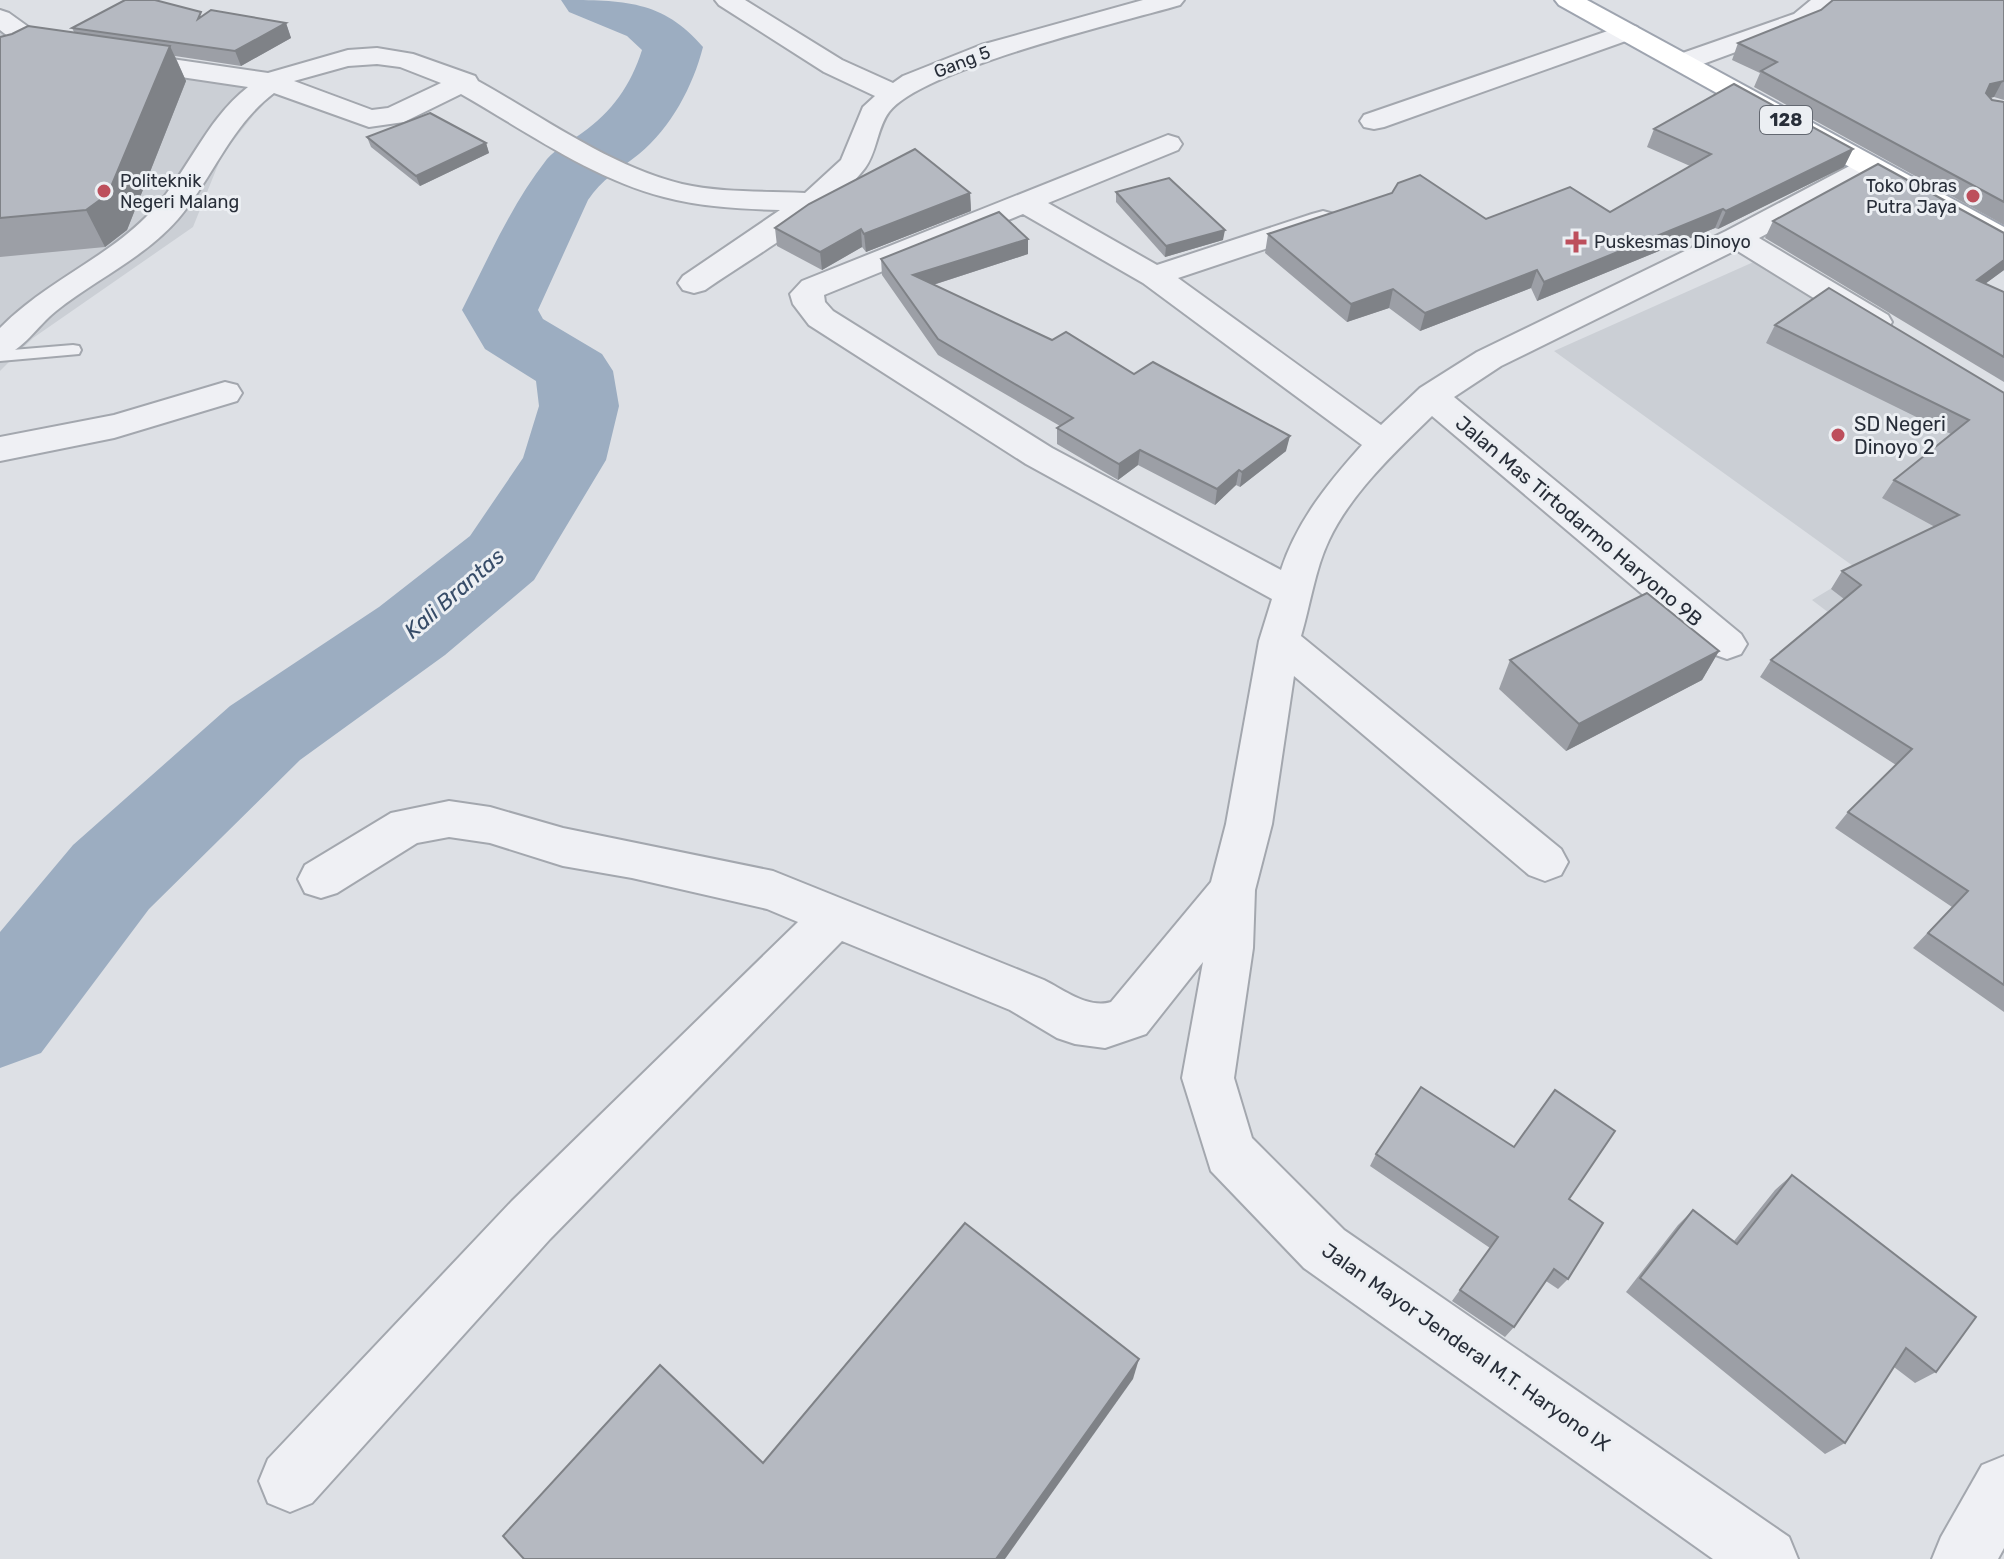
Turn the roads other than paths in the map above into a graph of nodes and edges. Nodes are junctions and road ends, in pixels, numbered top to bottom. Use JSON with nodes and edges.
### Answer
{"nodes":[{"id":1,"x":728,"y":0,"type":"edge"},
{"id":2,"x":1171,"y":0,"type":"edge"},
{"id":3,"x":1568,"y":0,"type":"edge"},
{"id":4,"x":1827,"y":0,"type":"edge"},
{"id":5,"x":0,"y":18,"type":"edge"},
{"id":6,"x":1628,"y":32,"type":"junction"},
{"id":7,"x":1683,"y":62,"type":"junction"},
{"id":8,"x":271,"y":82,"type":"junction"},
{"id":9,"x":465,"y":82,"type":"junction"},
{"id":10,"x":894,"y":94,"type":"junction"},
{"id":11,"x":1374,"y":121,"type":"dead end"},
{"id":12,"x":1168,"y":144,"type":"dead end"},
{"id":13,"x":1869,"y":167,"type":"junction"},
{"id":14,"x":808,"y":202,"type":"junction"},
{"id":15,"x":1028,"y":204,"type":"junction"},
{"id":16,"x":1346,"y":213,"type":"edge"},
{"id":17,"x":1737,"y":238,"type":"junction"},
{"id":18,"x":2004,"y":240,"type":"edge"},
{"id":19,"x":1154,"y":276,"type":"junction"},
{"id":20,"x":694,"y":283,"type":"dead end"},
{"id":21,"x":1909,"y":342,"type":"edge"},
{"id":22,"x":0,"y":347,"type":"edge"},
{"id":23,"x":73,"y":350,"type":"dead end"},
{"id":24,"x":0,"y":356,"type":"edge"},
{"id":25,"x":225,"y":393,"type":"dead end"},
{"id":26,"x":1432,"y":396,"type":"junction"},
{"id":27,"x":1383,"y":443,"type":"junction"},
{"id":28,"x":0,"y":449,"type":"edge"},
{"id":29,"x":1292,"y":593,"type":"junction"},
{"id":30,"x":1279,"y":641,"type":"junction"},
{"id":31,"x":1727,"y":644,"type":"dead end"},
{"id":32,"x":1545,"y":862,"type":"dead end"},
{"id":33,"x":321,"y":879,"type":"dead end"},
{"id":34,"x":1232,"y":890,"type":"junction"},
{"id":35,"x":835,"y":917,"type":"junction"},
{"id":36,"x":290,"y":1481,"type":"dead end"},
{"id":37,"x":2004,"y":1487,"type":"edge"},
{"id":38,"x":1767,"y":1559,"type":"edge"},
{"id":39,"x":1963,"y":1559,"type":"edge"}],
"edges":[{"from":1,"to":10,"type":"street"},
{"from":2,"to":10,"type":"street","name":"Gang 5"},
{"from":3,"to":6,"type":"main road","number":"128"},
{"from":4,"to":7,"type":"street"},
{"from":5,"to":8,"type":"street"},
{"from":6,"to":7,"type":"main road","number":"128"},
{"from":6,"to":11,"type":"street"},
{"from":7,"to":13,"type":"main road","number":"128"},
{"from":8,"to":9,"type":"street"},
{"from":8,"to":9,"type":"street"},
{"from":8,"to":22,"type":"street"},
{"from":9,"to":14,"type":"street"},
{"from":10,"to":14,"type":"street","name":"Gang 5"},
{"from":12,"to":15,"type":"street"},
{"from":13,"to":17,"type":"street","name":"Jalan Mayor Jenderal M.T. Haryono IX"},
{"from":13,"to":18,"type":"main road","number":"128"},
{"from":14,"to":20,"type":"street","name":"Gang 5"},
{"from":15,"to":19,"type":"street"},
{"from":15,"to":29,"type":"street"},
{"from":16,"to":19,"type":"street"},
{"from":17,"to":21,"type":"street"},
{"from":17,"to":26,"type":"street","name":"Jalan Mayor Jenderal M.T. Haryono IX"},
{"from":19,"to":27,"type":"street"},
{"from":23,"to":24,"type":"lane"},
{"from":25,"to":28,"type":"street"},
{"from":26,"to":27,"type":"street","name":"Jalan Mayor Jenderal M.T. Haryono IX"},
{"from":26,"to":31,"type":"street","name":"Jalan Mas Tirtodarmo Haryono 9B"},
{"from":27,"to":29,"type":"street","name":"Jalan Mayor Jenderal M.T. Haryono IX"},
{"from":29,"to":30,"type":"street","name":"Jalan Mayor Jenderal M.T. Haryono IX"},
{"from":30,"to":32,"type":"street"},
{"from":30,"to":34,"type":"street","name":"Jalan Mayor Jenderal M.T. Haryono IX"},
{"from":33,"to":35,"type":"street"},
{"from":34,"to":35,"type":"street"},
{"from":34,"to":38,"type":"street","name":"Jalan Mayor Jenderal M.T. Haryono IX"},
{"from":35,"to":36,"type":"street"},
{"from":37,"to":39,"type":"street"}]}
